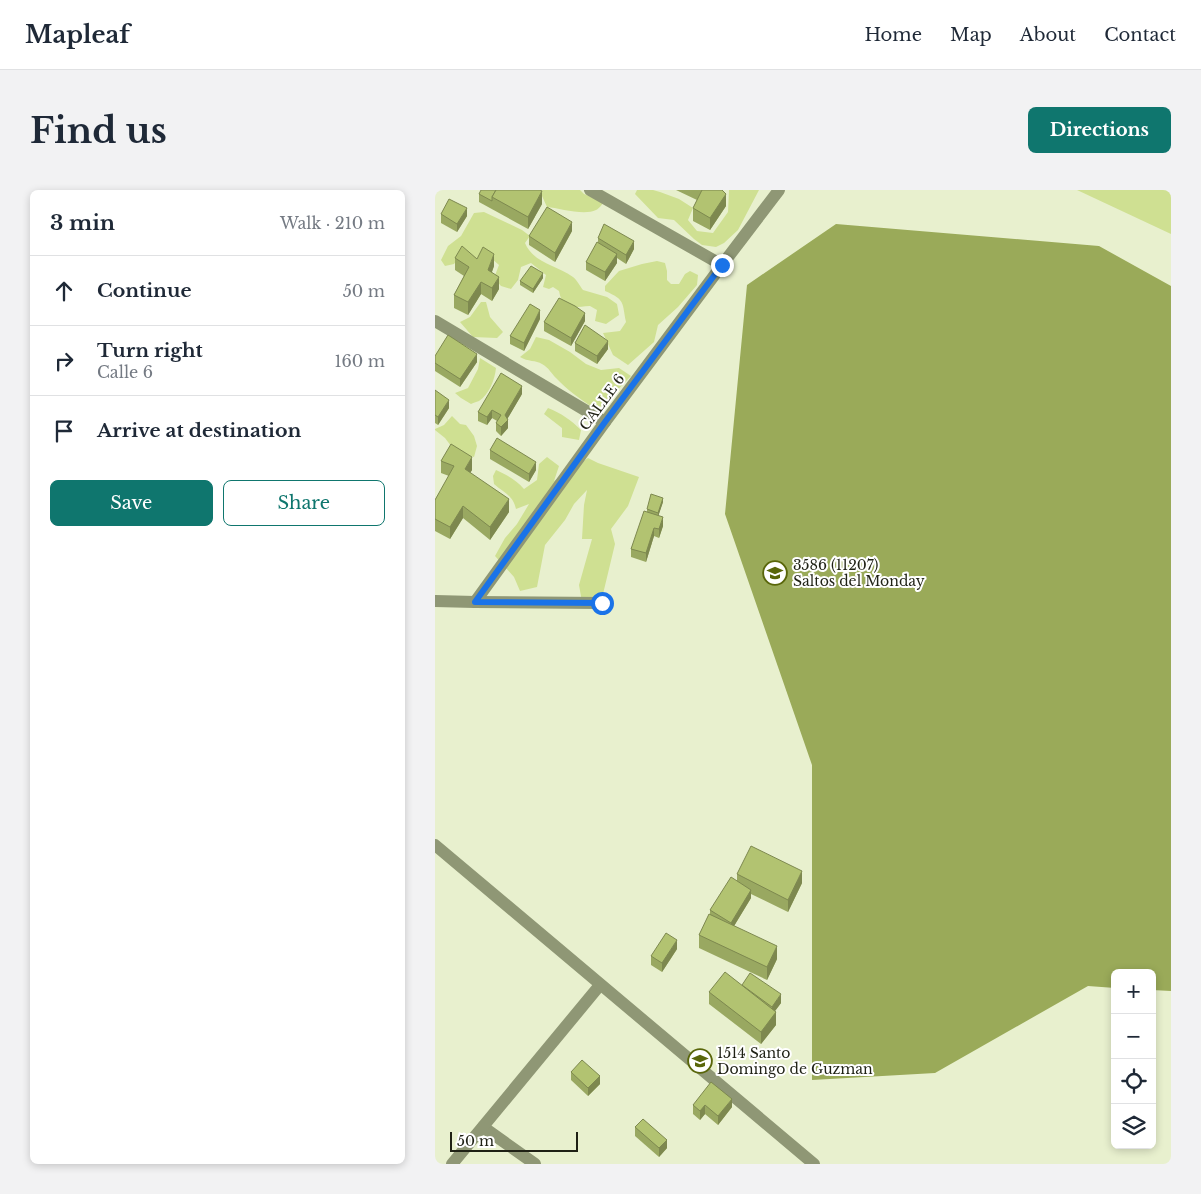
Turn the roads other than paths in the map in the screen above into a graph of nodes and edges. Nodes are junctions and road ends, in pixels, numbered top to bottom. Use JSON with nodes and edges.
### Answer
{"nodes":[{"id":1,"x":590,"y":190,"type":"edge"},
{"id":2,"x":779,"y":190,"type":"edge"},
{"id":3,"x":722,"y":265,"type":"junction"},
{"id":4,"x":437,"y":326,"type":"edge"},
{"id":5,"x":605,"y":422,"type":"junction"},
{"id":6,"x":435,"y":601,"type":"edge"},
{"id":7,"x":475,"y":602,"type":"junction"},
{"id":8,"x":602,"y":603,"type":"dead end"},
{"id":9,"x":435,"y":845,"type":"edge"},
{"id":10,"x":600,"y":985,"type":"junction"},
{"id":11,"x":483,"y":1127,"type":"junction"},
{"id":12,"x":453,"y":1164,"type":"edge"},
{"id":13,"x":535,"y":1164,"type":"edge"},
{"id":14,"x":814,"y":1164,"type":"edge"}],
"edges":[{"from":1,"to":3,"type":"street"},
{"from":2,"to":3,"type":"street","name":"CALLE 6"},
{"from":3,"to":5,"type":"street","name":"CALLE 6"},
{"from":4,"to":5,"type":"street"},
{"from":5,"to":7,"type":"street","name":"CALLE 6"},
{"from":6,"to":7,"type":"street"},
{"from":7,"to":8,"type":"street"},
{"from":9,"to":10,"type":"street"},
{"from":10,"to":11,"type":"street"},
{"from":10,"to":14,"type":"street"},
{"from":11,"to":12,"type":"street"},
{"from":11,"to":13,"type":"street"}]}
